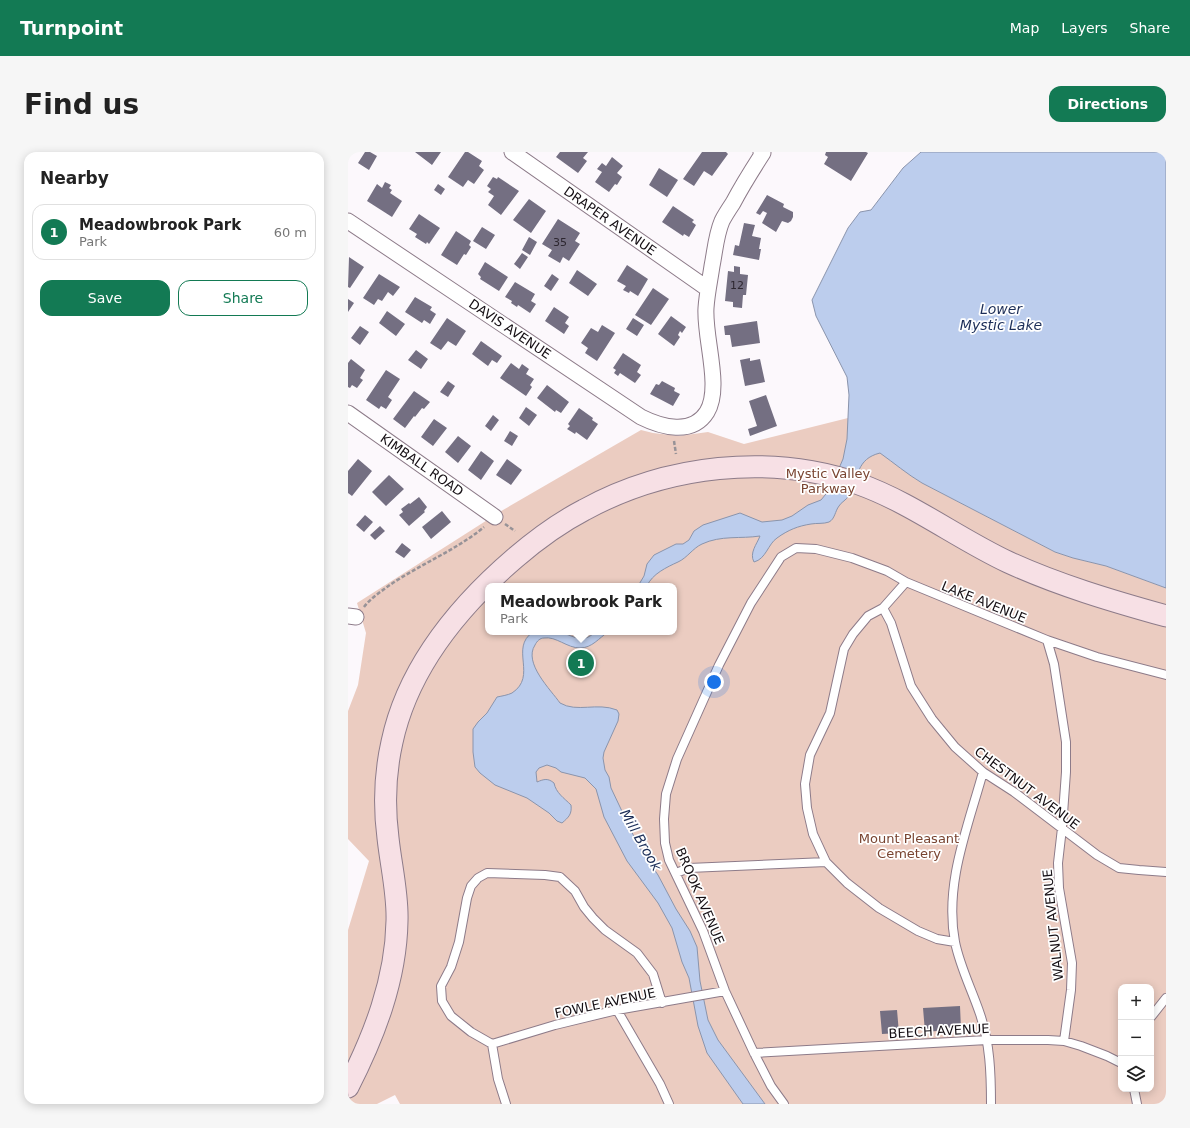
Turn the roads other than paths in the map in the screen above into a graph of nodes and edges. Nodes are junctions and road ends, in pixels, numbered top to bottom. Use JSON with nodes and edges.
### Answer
{"nodes":[{"id":1,"x":512,"y":152,"type":"edge"},
{"id":2,"x":762,"y":153,"type":"edge"},
{"id":3,"x":348,"y":221,"type":"edge"},
{"id":4,"x":708,"y":289,"type":"junction"},
{"id":5,"x":348,"y":413,"type":"edge"},
{"id":6,"x":495,"y":517,"type":"road end"},
{"id":7,"x":796,"y":548,"type":"joint"},
{"id":8,"x":906,"y":582,"type":"junction"},
{"id":9,"x":487,"y":583,"type":"edge"},
{"id":10,"x":485,"y":585,"type":"edge"},
{"id":11,"x":883,"y":608,"type":"junction"},
{"id":12,"x":1166,"y":616,"type":"edge"},
{"id":13,"x":1047,"y":640,"type":"junction"},
{"id":14,"x":1166,"y":675,"type":"edge"},
{"id":15,"x":983,"y":772,"type":"junction"},
{"id":16,"x":1062,"y":828,"type":"junction"},
{"id":17,"x":826,"y":862,"type":"junction"},
{"id":18,"x":1166,"y":872,"type":"edge"},
{"id":19,"x":676,"y":873,"type":"junction"},
{"id":20,"x":955,"y":942,"type":"junction"},
{"id":21,"x":725,"y":991,"type":"junction"},
{"id":22,"x":1166,"y":998,"type":"edge"},
{"id":23,"x":662,"y":1003,"type":"junction"},
{"id":24,"x":617,"y":1010,"type":"junction"},
{"id":25,"x":1154,"y":1014,"type":"edge"},
{"id":26,"x":987,"y":1040,"type":"junction"},
{"id":27,"x":1064,"y":1041,"type":"junction"},
{"id":28,"x":492,"y":1044,"type":"junction"},
{"id":29,"x":754,"y":1053,"type":"junction"},
{"id":30,"x":1118,"y":1062,"type":"edge"},
{"id":31,"x":348,"y":1087,"type":"edge"},
{"id":32,"x":1135,"y":1092,"type":"edge"},
{"id":33,"x":506,"y":1104,"type":"edge"},
{"id":34,"x":669,"y":1104,"type":"edge"},
{"id":35,"x":784,"y":1104,"type":"edge"},
{"id":36,"x":991,"y":1104,"type":"edge"},
{"id":37,"x":1137,"y":1104,"type":"edge"}],
"edges":[{"from":1,"to":4,"type":"street","name":"DRAPER AVENUE"},
{"from":2,"to":4,"type":"street"},
{"from":3,"to":4,"type":"street","name":"DAVIS AVENUE"},
{"from":5,"to":6,"type":"street","name":"KIMBALL ROAD"},
{"from":7,"to":8,"type":"lane","name":"LAKE AVENUE"},
{"from":7,"to":19,"type":"lane","name":"BROOK AVENUE"},
{"from":8,"to":11,"type":"lane"},
{"from":8,"to":13,"type":"lane","name":"LAKE AVENUE"},
{"from":9,"to":12,"type":"main road"},
{"from":10,"to":31,"type":"main road"},
{"from":11,"to":15,"type":"lane","name":"CHESTNUT AVENUE"},
{"from":11,"to":17,"type":"lane"},
{"from":13,"to":14,"type":"lane","name":"LAKE AVENUE"},
{"from":13,"to":16,"type":"lane","name":"WALNUT AVENUE"},
{"from":15,"to":16,"type":"lane","name":"CHESTNUT AVENUE"},
{"from":15,"to":20,"type":"lane"},
{"from":16,"to":18,"type":"lane","name":"CHESTNUT AVENUE"},
{"from":16,"to":27,"type":"lane","name":"WALNUT AVENUE"},
{"from":17,"to":19,"type":"lane"},
{"from":17,"to":20,"type":"lane"},
{"from":19,"to":21,"type":"lane","name":"BROOK AVENUE"},
{"from":20,"to":26,"type":"lane"},
{"from":21,"to":23,"type":"lane","name":"FOWLE AVENUE"},
{"from":21,"to":29,"type":"lane","name":"BROOK AVENUE"},
{"from":22,"to":25,"type":"lane"},
{"from":23,"to":24,"type":"lane","name":"FOWLE AVENUE"},
{"from":23,"to":28,"type":"lane"},
{"from":24,"to":28,"type":"lane","name":"FOWLE AVENUE"},
{"from":24,"to":34,"type":"lane"},
{"from":26,"to":27,"type":"lane","name":"BEECH AVENUE"},
{"from":26,"to":29,"type":"lane","name":"BEECH AVENUE"},
{"from":26,"to":36,"type":"lane"},
{"from":27,"to":30,"type":"lane","name":"BEECH AVENUE"},
{"from":28,"to":33,"type":"lane"},
{"from":29,"to":35,"type":"lane","name":"BROOK AVENUE"},
{"from":32,"to":37,"type":"lane"}]}
